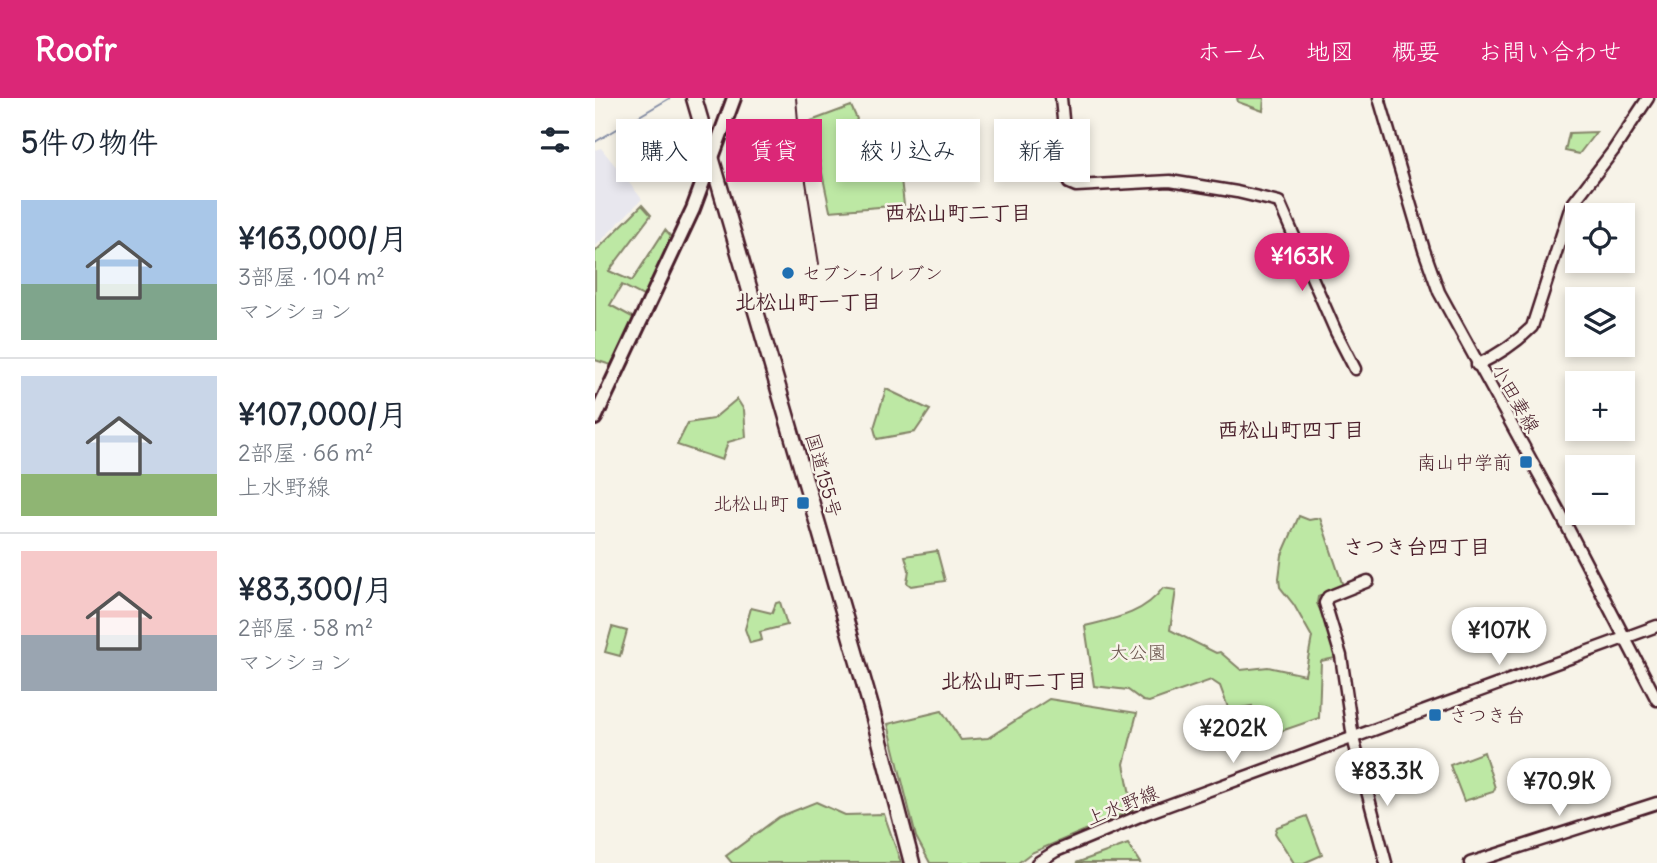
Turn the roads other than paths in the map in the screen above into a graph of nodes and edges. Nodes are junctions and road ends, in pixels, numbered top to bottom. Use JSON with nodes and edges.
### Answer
{"nodes":[{"id":1,"x":694,"y":98,"type":"edge"},
{"id":2,"x":734,"y":98,"type":"edge"},
{"id":3,"x":1061,"y":98,"type":"edge"},
{"id":4,"x":1379,"y":98,"type":"edge"},
{"id":5,"x":1648,"y":98,"type":"edge"},
{"id":6,"x":700,"y":119,"type":"edge"},
{"id":7,"x":712,"y":158,"type":"joint"},
{"id":8,"x":703,"y":182,"type":"edge"},
{"id":9,"x":1477,"y":365,"type":"junction"},
{"id":10,"x":1355,"y":369,"type":"dead end"},
{"id":11,"x":595,"y":418,"type":"edge"},
{"id":12,"x":1368,"y":582,"type":"dead end"},
{"id":13,"x":1657,"y":626,"type":"edge"},
{"id":14,"x":1623,"y":639,"type":"junction"},
{"id":15,"x":1657,"y":700,"type":"edge"},
{"id":16,"x":1353,"y":738,"type":"junction"},
{"id":17,"x":1657,"y":803,"type":"edge"},
{"id":18,"x":912,"y":863,"type":"edge"},
{"id":19,"x":1037,"y":863,"type":"edge"},
{"id":20,"x":1385,"y":863,"type":"edge"},
{"id":21,"x":1470,"y":863,"type":"edge"}],
"edges":[{"from":1,"to":6,"type":"highway","name":"国道155号"},
{"from":2,"to":7,"type":"main road"},
{"from":3,"to":10,"type":"street"},
{"from":4,"to":9,"type":"street","name":"小田妻線"},
{"from":5,"to":9,"type":"street"},
{"from":7,"to":18,"type":"highway","name":"国道155号"},
{"from":8,"to":11,"type":"main road"},
{"from":9,"to":14,"type":"street","name":"小田妻線"},
{"from":12,"to":16,"type":"street"},
{"from":13,"to":14,"type":"street","name":"上水野線"},
{"from":14,"to":15,"type":"street","name":"小田妻線"},
{"from":14,"to":16,"type":"street","name":"上水野線"},
{"from":16,"to":19,"type":"street","name":"上水野線"},
{"from":16,"to":20,"type":"street"},
{"from":17,"to":21,"type":"street"}]}
